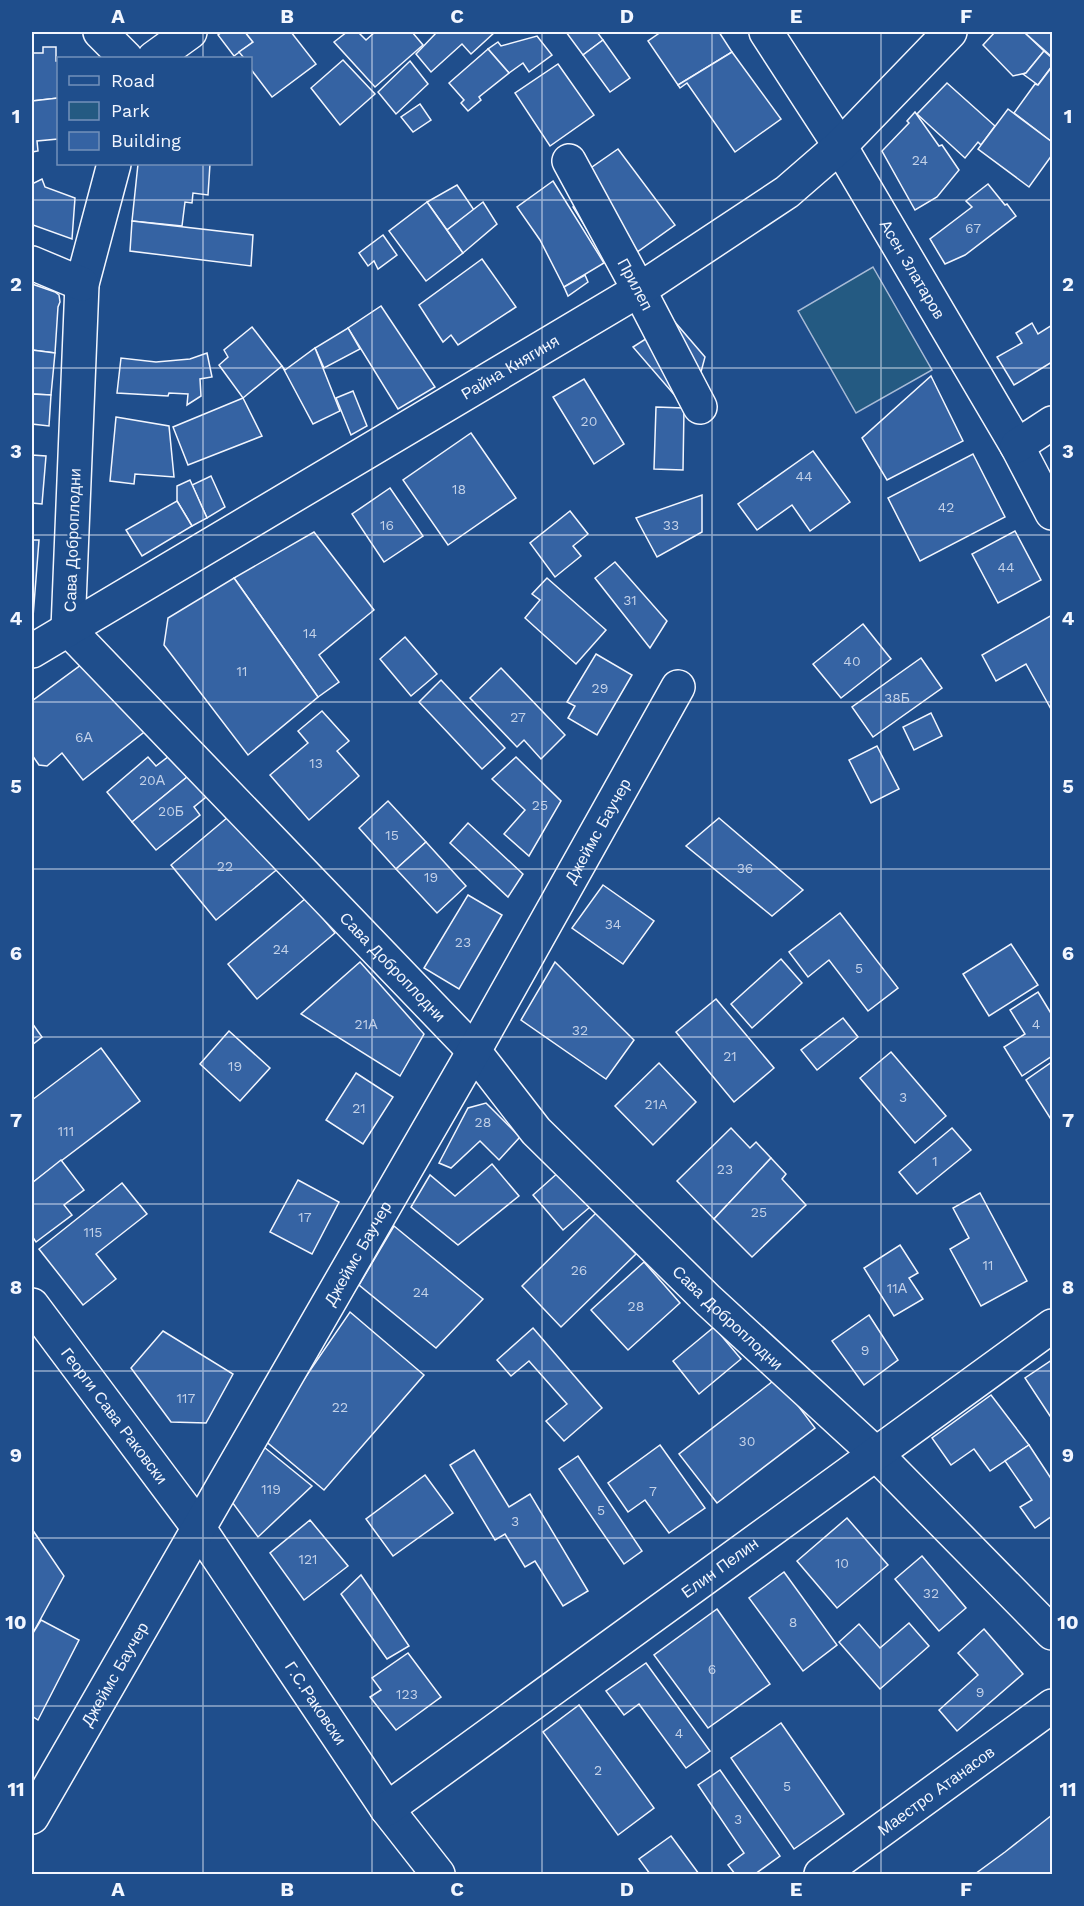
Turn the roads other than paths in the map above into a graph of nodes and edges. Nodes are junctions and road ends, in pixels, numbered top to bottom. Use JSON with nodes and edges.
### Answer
{"nodes":[{"id":1,"x":99,"y":32,"type":"edge"},
{"id":2,"x":190,"y":32,"type":"edge"},
{"id":3,"x":766,"y":32,"type":"edge"},
{"id":4,"x":950,"y":32,"type":"edge"},
{"id":5,"x":125,"y":57,"type":"edge"},
{"id":6,"x":155,"y":57,"type":"edge"},
{"id":7,"x":840,"y":146,"type":"junction"},
{"id":8,"x":569,"y":161,"type":"dead end"},
{"id":9,"x":114,"y":165,"type":"edge"},
{"id":10,"x":32,"y":263,"type":"edge"},
{"id":11,"x":82,"y":284,"type":"junction"},
{"id":12,"x":639,"y":290,"type":"junction"},
{"id":13,"x":700,"y":407,"type":"dead end"},
{"id":14,"x":1053,"y":423,"type":"edge"},
{"id":15,"x":1017,"y":446,"type":"junction"},
{"id":16,"x":1053,"y":513,"type":"edge"},
{"id":17,"x":68,"y":629,"type":"junction"},
{"id":18,"x":32,"y":651,"type":"edge"},
{"id":19,"x":678,"y":687,"type":"dead end"},
{"id":20,"x":474,"y":1051,"type":"junction"},
{"id":21,"x":32,"y":1305,"type":"edge"},
{"id":22,"x":1053,"y":1326,"type":"edge"},
{"id":23,"x":877,"y":1455,"type":"junction"},
{"id":24,"x":198,"y":1527,"type":"junction"},
{"id":25,"x":1053,"y":1633,"type":"edge"},
{"id":26,"x":1053,"y":1706,"type":"edge"},
{"id":27,"x":387,"y":1809,"type":"junction"},
{"id":28,"x":32,"y":1816,"type":"edge"},
{"id":29,"x":438,"y":1875,"type":"edge"},
{"id":30,"x":821,"y":1875,"type":"edge"}],
"edges":[{"from":1,"to":5,"type":"street"},
{"from":2,"to":6,"type":"street"},
{"from":3,"to":7,"type":"street","name":"Асен Златаров"},
{"from":4,"to":7,"type":"street","name":"Райна Княгиня"},
{"from":7,"to":12,"type":"street","name":"Райна Княгиня"},
{"from":7,"to":15,"type":"street","name":"Асен Златаров"},
{"from":8,"to":12,"type":"street","name":"Прилеп"},
{"from":9,"to":11,"type":"street","name":"Сава Доброплодни"},
{"from":10,"to":11,"type":"street"},
{"from":11,"to":17,"type":"street","name":"Сава Доброплодни"},
{"from":12,"to":13,"type":"street","name":"Прилеп"},
{"from":12,"to":17,"type":"street","name":"Райна Княгиня"},
{"from":14,"to":15,"type":"street"},
{"from":15,"to":16,"type":"street","name":"Асен Златаров"},
{"from":17,"to":18,"type":"street","name":"Райна Княгиня"},
{"from":17,"to":20,"type":"street","name":"Сава Доброплодни"},
{"from":19,"to":20,"type":"street","name":"Джеймс Баучер"},
{"from":20,"to":23,"type":"street","name":"Сава Доброплодни"},
{"from":20,"to":24,"type":"street","name":"Джеймс Баучер"},
{"from":21,"to":24,"type":"street","name":"Георги Сава Раковски"},
{"from":22,"to":23,"type":"street","name":"Елин Пелин"},
{"from":23,"to":25,"type":"street","name":"Сава Доброплодни"},
{"from":23,"to":27,"type":"street","name":"Елин Пелин"},
{"from":24,"to":27,"type":"street","name":"Г.С.Раковски"},
{"from":24,"to":28,"type":"street","name":"Джеймс Баучер"},
{"from":26,"to":30,"type":"street","name":"Маестро Атанасов"},
{"from":27,"to":29,"type":"street","name":"Г.С.Раковски"}]}
